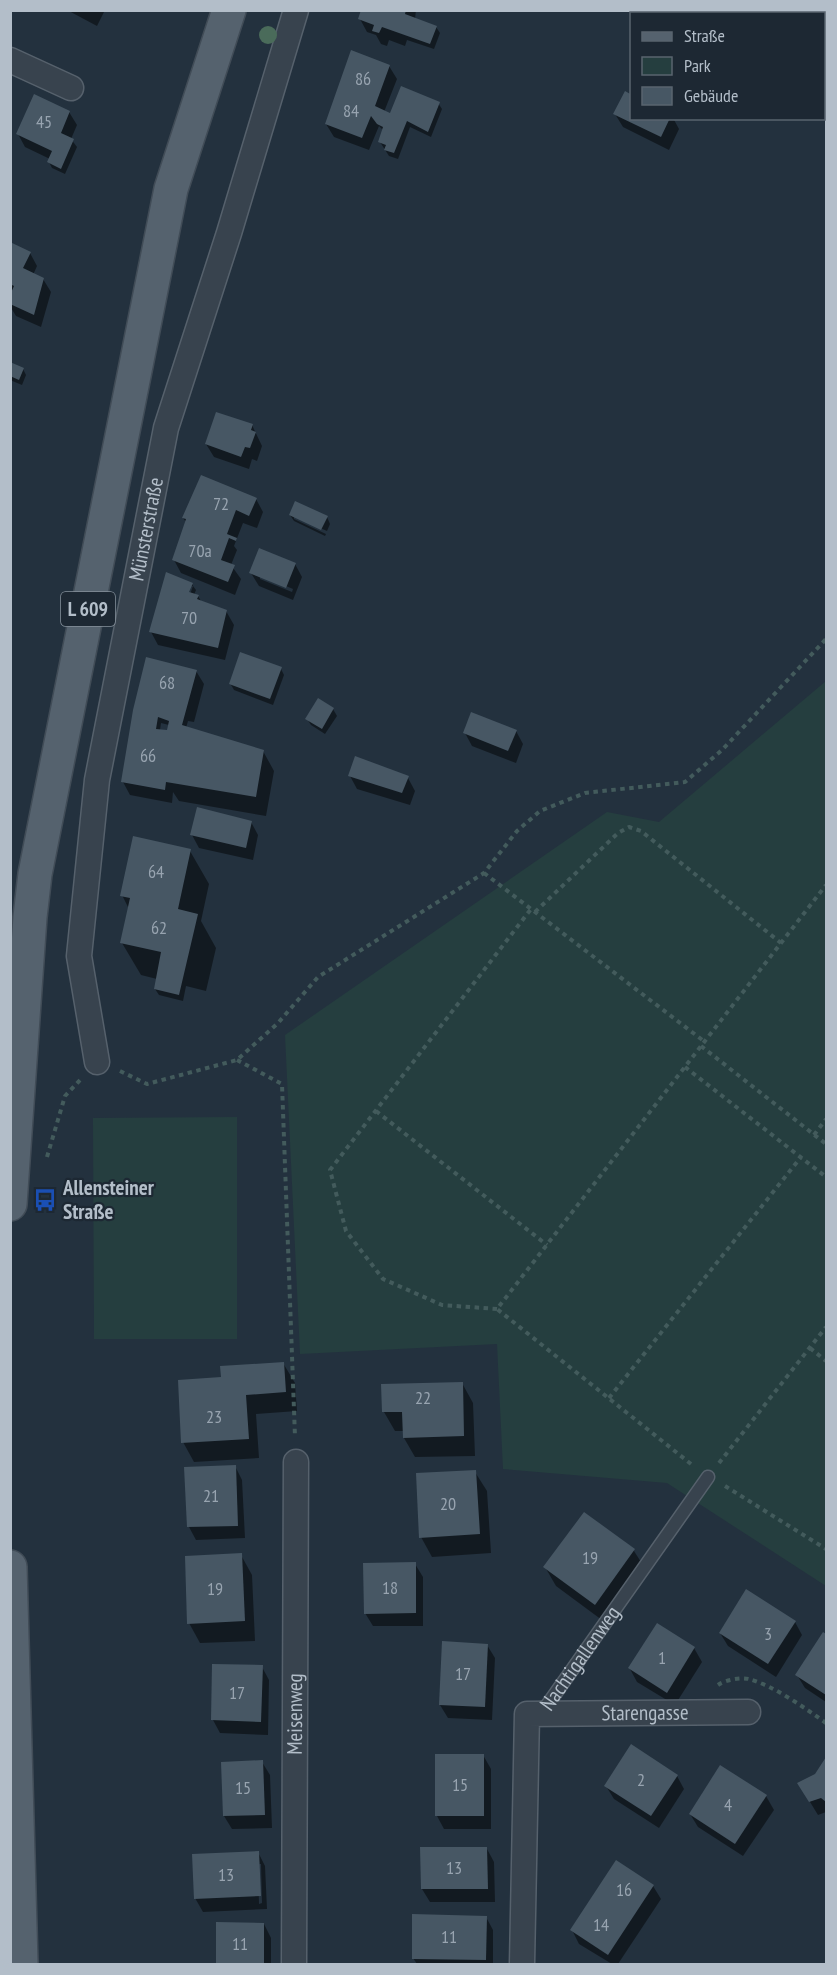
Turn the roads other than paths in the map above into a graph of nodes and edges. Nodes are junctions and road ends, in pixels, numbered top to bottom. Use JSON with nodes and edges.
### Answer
{"nodes":[{"id":1,"x":229,"y":10,"type":"edge"},
{"id":2,"x":296,"y":10,"type":"edge"},
{"id":3,"x":10,"y":60,"type":"edge"},
{"id":4,"x":71,"y":88,"type":"dead end"},
{"id":5,"x":20,"y":915,"type":"edge"},
{"id":6,"x":97,"y":1062,"type":"road end"},
{"id":7,"x":11,"y":1192,"type":"edge"},
{"id":8,"x":296,"y":1462,"type":"road end"},
{"id":9,"x":708,"y":1477,"type":"road end"},
{"id":10,"x":10,"y":1567,"type":"edge"},
{"id":11,"x":748,"y":1712,"type":"dead end"},
{"id":12,"x":541,"y":1714,"type":"junction"},
{"id":13,"x":21,"y":1965,"type":"edge"},
{"id":14,"x":294,"y":1965,"type":"edge"},
{"id":15,"x":522,"y":1965,"type":"edge"}],
"edges":[{"from":1,"to":5,"type":"main road","name":"Münsterstraße","number":"L 609"},
{"from":2,"to":6,"type":"street","name":"Münsterstraße"},
{"from":3,"to":4,"type":"street"},
{"from":5,"to":7,"type":"main road","name":"Münsterstraße","number":"L 609"},
{"from":8,"to":14,"type":"street","name":"Meisenweg"},
{"from":9,"to":12,"type":"lane","name":"Nachtigallenweg"},
{"from":10,"to":13,"type":"main road"},
{"from":11,"to":12,"type":"street","name":"Starengasse"},
{"from":12,"to":15,"type":"street","name":"Nachtigallenweg"}]}
